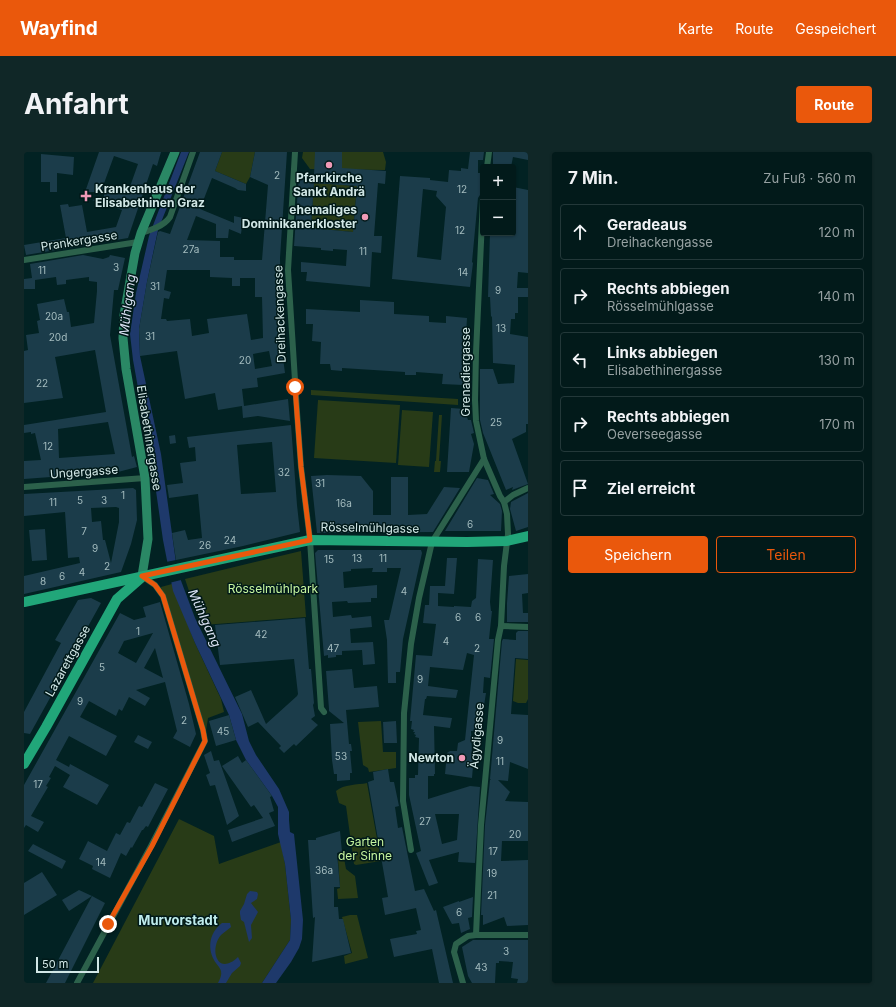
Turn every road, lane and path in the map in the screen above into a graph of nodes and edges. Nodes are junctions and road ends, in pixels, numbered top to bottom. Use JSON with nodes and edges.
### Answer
{"nodes":[{"id":1,"x":175,"y":152,"type":"edge"},
{"id":2,"x":193,"y":152,"type":"edge"},
{"id":3,"x":295,"y":152,"type":"edge"},
{"id":4,"x":489,"y":152,"type":"edge"},
{"id":5,"x":487,"y":164,"type":"edge"},
{"id":6,"x":483,"y":200,"type":"edge"},
{"id":7,"x":145,"y":232,"type":"junction"},
{"id":8,"x":138,"y":242,"type":"junction"},
{"id":9,"x":24,"y":260,"type":"edge"},
{"id":10,"x":484,"y":459,"type":"junction"},
{"id":11,"x":145,"y":478,"type":"junction"},
{"id":12,"x":24,"y":487,"type":"edge"},
{"id":13,"x":528,"y":488,"type":"edge"},
{"id":14,"x":504,"y":502,"type":"junction"},
{"id":15,"x":528,"y":536,"type":"edge"},
{"id":16,"x":310,"y":540,"type":"junction"},
{"id":17,"x":507,"y":541,"type":"junction"},
{"id":18,"x":432,"y":542,"type":"junction"},
{"id":19,"x":142,"y":576,"type":"junction"},
{"id":20,"x":24,"y":602,"type":"edge"},
{"id":21,"x":501,"y":626,"type":"junction"},
{"id":22,"x":528,"y":627,"type":"edge"},
{"id":23,"x":324,"y":712,"type":"dead end"},
{"id":24,"x":24,"y":764,"type":"edge"},
{"id":25,"x":411,"y":850,"type":"dead end"},
{"id":26,"x":476,"y":935,"type":"junction"},
{"id":27,"x":528,"y":935,"type":"edge"},
{"id":28,"x":77,"y":983,"type":"edge"},
{"id":29,"x":463,"y":983,"type":"edge"}],
"edges":[{"from":1,"to":7,"type":"main road","name":"Elisabethinergasse"},
{"from":2,"to":7,"type":"street"},
{"from":3,"to":16,"type":"street","name":"Dreihackengasse"},
{"from":4,"to":5,"type":"street"},
{"from":6,"to":10,"type":"street","name":"Grenadiergasse"},
{"from":7,"to":8,"type":"main road","name":"Elisabethinergasse"},
{"from":8,"to":9,"type":"street","name":"Prankergasse"},
{"from":8,"to":11,"type":"main road","name":"Elisabethinergasse"},
{"from":10,"to":14,"type":"street","name":"Grenadiergasse"},
{"from":10,"to":18,"type":"street"},
{"from":11,"to":12,"type":"street","name":"Ungergasse"},
{"from":11,"to":19,"type":"main road","name":"Elisabethinergasse"},
{"from":13,"to":14,"type":"street"},
{"from":14,"to":17,"type":"street","name":"Grenadiergasse"},
{"from":15,"to":17,"type":"main road","name":"Rösselmühlgasse"},
{"from":16,"to":18,"type":"main road","name":"Rösselmühlgasse"},
{"from":16,"to":19,"type":"main road","name":"Rösselmühlgasse"},
{"from":16,"to":23,"type":"street","name":"Dreihackengasse"},
{"from":17,"to":18,"type":"main road","name":"Rösselmühlgasse"},
{"from":17,"to":21,"type":"street","name":"Ägydigasse"},
{"from":18,"to":25,"type":"street"},
{"from":19,"to":20,"type":"main road","name":"Rösselmühlgasse"},
{"from":19,"to":24,"type":"main road","name":"Lazarettgasse"},
{"from":19,"to":28,"type":"street"},
{"from":21,"to":22,"type":"street"},
{"from":21,"to":26,"type":"street","name":"Ägydigasse"},
{"from":26,"to":27,"type":"street"},
{"from":26,"to":29,"type":"street"}]}
